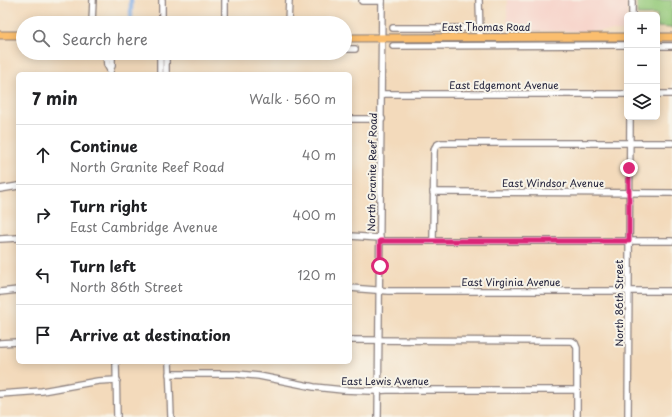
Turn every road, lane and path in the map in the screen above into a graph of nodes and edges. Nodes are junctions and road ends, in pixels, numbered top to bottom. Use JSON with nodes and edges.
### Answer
{"nodes":[{"id":1,"x":93,"y":0,"type":"edge"},
{"id":2,"x":162,"y":0,"type":"edge"},
{"id":3,"x":226,"y":0,"type":"edge"},
{"id":4,"x":289,"y":0,"type":"edge"},
{"id":5,"x":382,"y":0,"type":"edge"},
{"id":6,"x":479,"y":0,"type":"edge"},
{"id":7,"x":632,"y":0,"type":"edge"},
{"id":8,"x":362,"y":1,"type":"edge"},
{"id":9,"x":632,"y":12,"type":"edge"},
{"id":10,"x":92,"y":16,"type":"edge"},
{"id":11,"x":162,"y":16,"type":"edge"},
{"id":12,"x":225,"y":16,"type":"edge"},
{"id":13,"x":288,"y":16,"type":"edge"},
{"id":14,"x":393,"y":28,"type":"dead end"},
{"id":15,"x":480,"y":28,"type":"junction"},
{"id":16,"x":0,"y":35,"type":"edge"},
{"id":17,"x":16,"y":36,"type":"edge"},
{"id":18,"x":382,"y":37,"type":"junction"},
{"id":19,"x":480,"y":37,"type":"junction"},
{"id":20,"x":624,"y":37,"type":"edge"},
{"id":21,"x":660,"y":37,"type":"edge"},
{"id":22,"x":672,"y":37,"type":"edge"},
{"id":23,"x":352,"y":38,"type":"edge"},
{"id":24,"x":624,"y":45,"type":"edge"},
{"id":25,"x":393,"y":46,"type":"dead end"},
{"id":26,"x":660,"y":46,"type":"edge"},
{"id":27,"x":672,"y":46,"type":"edge"},
{"id":28,"x":107,"y":60,"type":"edge"},
{"id":29,"x":112,"y":60,"type":"edge"},
{"id":30,"x":160,"y":60,"type":"edge"},
{"id":31,"x":166,"y":60,"type":"edge"},
{"id":32,"x":110,"y":72,"type":"edge"},
{"id":33,"x":160,"y":72,"type":"edge"},
{"id":34,"x":166,"y":72,"type":"edge"},
{"id":35,"x":382,"y":94,"type":"junction"},
{"id":36,"x":624,"y":94,"type":"edge"},
{"id":37,"x":660,"y":94,"type":"edge"},
{"id":38,"x":672,"y":94,"type":"edge"},
{"id":39,"x":352,"y":119,"type":"edge"},
{"id":40,"x":382,"y":119,"type":"junction"},
{"id":41,"x":630,"y":120,"type":"edge"},
{"id":42,"x":630,"y":143,"type":"junction"},
{"id":43,"x":672,"y":143,"type":"edge"},
{"id":44,"x":16,"y":186,"type":"edge"},
{"id":45,"x":0,"y":189,"type":"edge"},
{"id":46,"x":433,"y":192,"type":"junction"},
{"id":47,"x":629,"y":192,"type":"junction"},
{"id":48,"x":672,"y":192,"type":"edge"},
{"id":49,"x":352,"y":236,"type":"edge"},
{"id":50,"x":16,"y":238,"type":"edge"},
{"id":51,"x":0,"y":240,"type":"edge"},
{"id":52,"x":380,"y":240,"type":"junction"},
{"id":53,"x":433,"y":241,"type":"junction"},
{"id":54,"x":629,"y":241,"type":"junction"},
{"id":55,"x":672,"y":241,"type":"edge"},
{"id":56,"x":352,"y":288,"type":"edge"},
{"id":57,"x":16,"y":290,"type":"edge"},
{"id":58,"x":380,"y":290,"type":"junction"},
{"id":59,"x":629,"y":291,"type":"junction"},
{"id":60,"x":672,"y":291,"type":"edge"},
{"id":61,"x":0,"y":292,"type":"edge"},
{"id":62,"x":352,"y":340,"type":"edge"},
{"id":63,"x":379,"y":341,"type":"junction"},
{"id":64,"x":16,"y":342,"type":"edge"},
{"id":65,"x":0,"y":343,"type":"edge"},
{"id":66,"x":116,"y":364,"type":"edge"},
{"id":67,"x":169,"y":364,"type":"edge"},
{"id":68,"x":169,"y":374,"type":"junction"},
{"id":69,"x":117,"y":380,"type":"junction"},
{"id":70,"x":577,"y":390,"type":"junction"},
{"id":71,"x":379,"y":391,"type":"junction"},
{"id":72,"x":0,"y":394,"type":"edge"},
{"id":73,"x":117,"y":417,"type":"edge"},
{"id":74,"x":171,"y":417,"type":"edge"},
{"id":75,"x":378,"y":417,"type":"edge"},
{"id":76,"x":577,"y":417,"type":"edge"},
{"id":77,"x":628,"y":417,"type":"edge"}],
"edges":[{"from":1,"to":10,"type":"street"},
{"from":2,"to":11,"type":"street"},
{"from":3,"to":12,"type":"street"},
{"from":4,"to":13,"type":"street"},
{"from":5,"to":8,"type":"street"},
{"from":5,"to":18,"type":"street","name":"North Granite Reef Road"},
{"from":6,"to":15,"type":"street"},
{"from":7,"to":9,"type":"street"},
{"from":14,"to":15,"type":"street","name":"East Thomas Road"},
{"from":15,"to":19,"type":"street"},
{"from":16,"to":17,"type":"main road"},
{"from":18,"to":19,"type":"main road","name":"East Thomas Road"},
{"from":18,"to":23,"type":"main road","name":"East Thomas Road"},
{"from":18,"to":35,"type":"street","name":"North Granite Reef Road"},
{"from":19,"to":20,"type":"main road","name":"East Thomas Road"},
{"from":21,"to":22,"type":"main road"},
{"from":24,"to":25,"type":"street","name":"East Thomas Road"},
{"from":26,"to":27,"type":"street"},
{"from":28,"to":32,"type":"street"},
{"from":29,"to":32,"type":"street"},
{"from":30,"to":33,"type":"street"},
{"from":31,"to":34,"type":"street"},
{"from":35,"to":36,"type":"street","name":"East Edgemont Avenue"},
{"from":35,"to":40,"type":"street","name":"North Granite Reef Road"},
{"from":37,"to":38,"type":"street"},
{"from":39,"to":40,"type":"street"},
{"from":40,"to":52,"type":"street","name":"North Granite Reef Road"},
{"from":41,"to":42,"type":"street","name":"North 86th Street"},
{"from":42,"to":43,"type":"street"},
{"from":42,"to":46,"type":"street"},
{"from":42,"to":47,"type":"street","name":"North 86th Street"},
{"from":44,"to":45,"type":"street"},
{"from":46,"to":47,"type":"street","name":"East Windsor Avenue"},
{"from":46,"to":53,"type":"street"},
{"from":47,"to":48,"type":"street","name":"East Windsor Avenue"},
{"from":47,"to":54,"type":"street","name":"North 86th Street"},
{"from":49,"to":52,"type":"street"},
{"from":50,"to":51,"type":"street"},
{"from":52,"to":53,"type":"street"},
{"from":52,"to":58,"type":"street","name":"North Granite Reef Road"},
{"from":53,"to":54,"type":"street"},
{"from":54,"to":55,"type":"street"},
{"from":54,"to":59,"type":"street","name":"North 86th Street"},
{"from":56,"to":58,"type":"street","name":"East Virginia Avenue"},
{"from":57,"to":61,"type":"street"},
{"from":58,"to":59,"type":"street","name":"East Virginia Avenue"},
{"from":58,"to":63,"type":"street","name":"North Granite Reef Road"},
{"from":59,"to":60,"type":"street","name":"East Virginia Avenue"},
{"from":59,"to":77,"type":"street","name":"North 86th Street"},
{"from":62,"to":63,"type":"street"},
{"from":63,"to":70,"type":"street"},
{"from":63,"to":71,"type":"street","name":"North Granite Reef Road"},
{"from":64,"to":65,"type":"street"},
{"from":66,"to":69,"type":"street"},
{"from":67,"to":68,"type":"street"},
{"from":68,"to":71,"type":"street","name":"East Lewis Avenue"},
{"from":68,"to":74,"type":"street"},
{"from":69,"to":72,"type":"street"},
{"from":69,"to":73,"type":"street"},
{"from":70,"to":71,"type":"street","name":"East Lewis Avenue"},
{"from":70,"to":76,"type":"street"},
{"from":71,"to":75,"type":"street","name":"North Granite Reef Road"}]}
